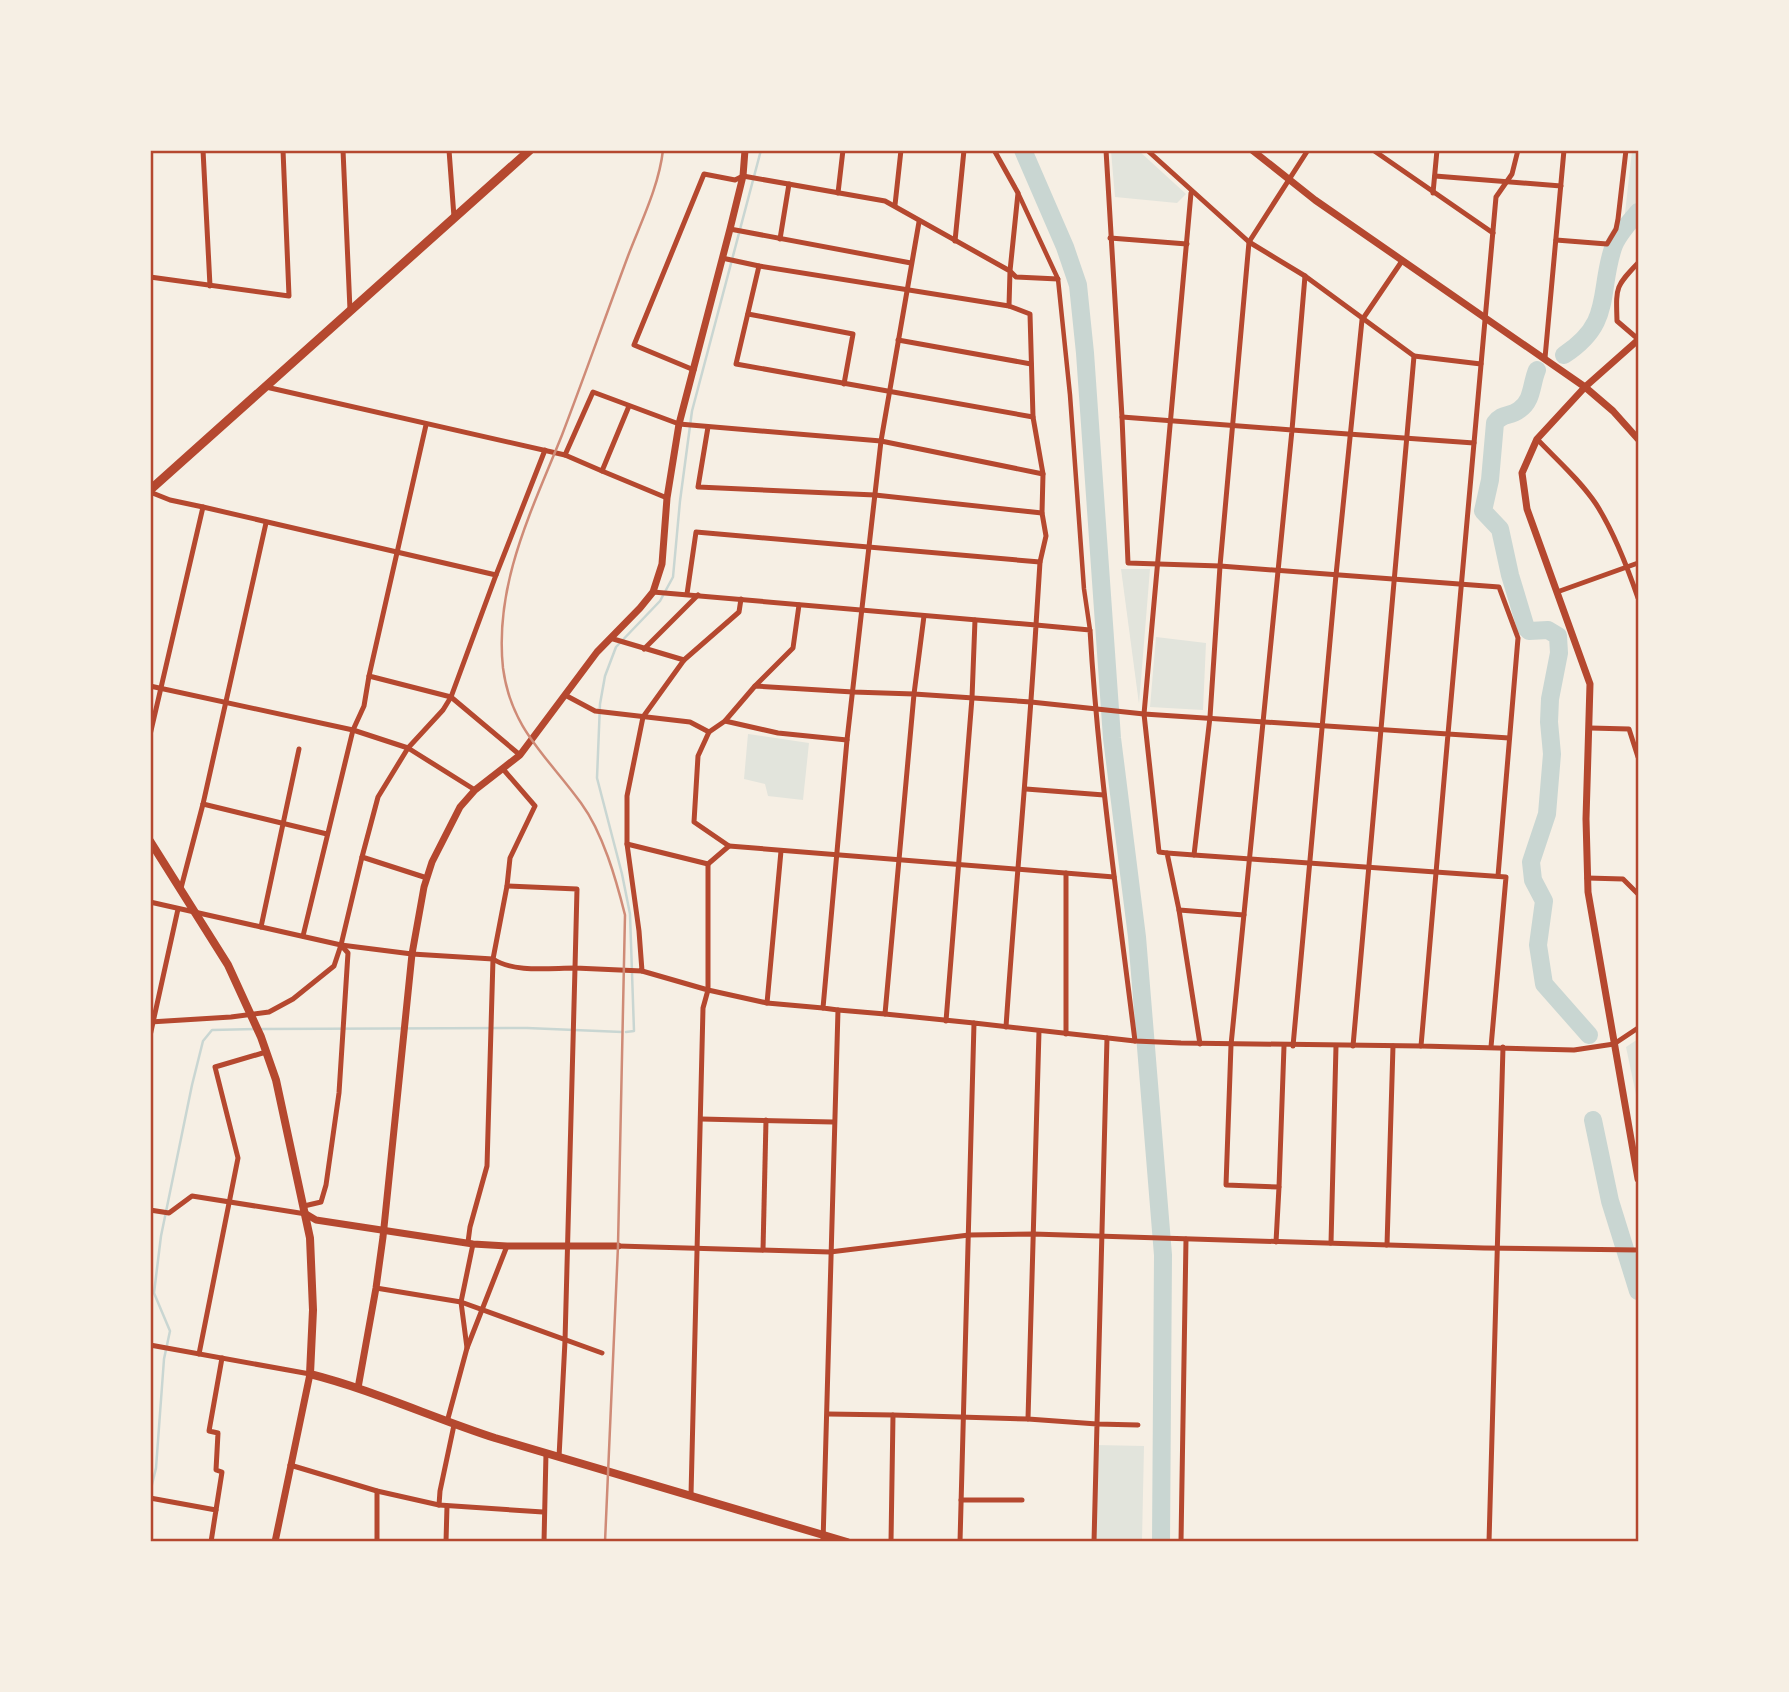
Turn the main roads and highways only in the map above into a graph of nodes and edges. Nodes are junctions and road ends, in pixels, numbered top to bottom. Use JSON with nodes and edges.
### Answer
{"nodes":[{"id":1,"x":530,"y":150,"type":"edge"},
{"id":2,"x":150,"y":491,"type":"edge"},
{"id":3,"x":150,"y":841,"type":"edge"},
{"id":4,"x":823,"y":1538,"type":"edge"},
{"id":5,"x":848,"y":1542,"type":"edge"}],
"edges":[{"from":1,"to":2,"type":"highway"},
{"from":3,"to":4,"type":"main road"},
{"from":4,"to":5,"type":"main road"}]}
